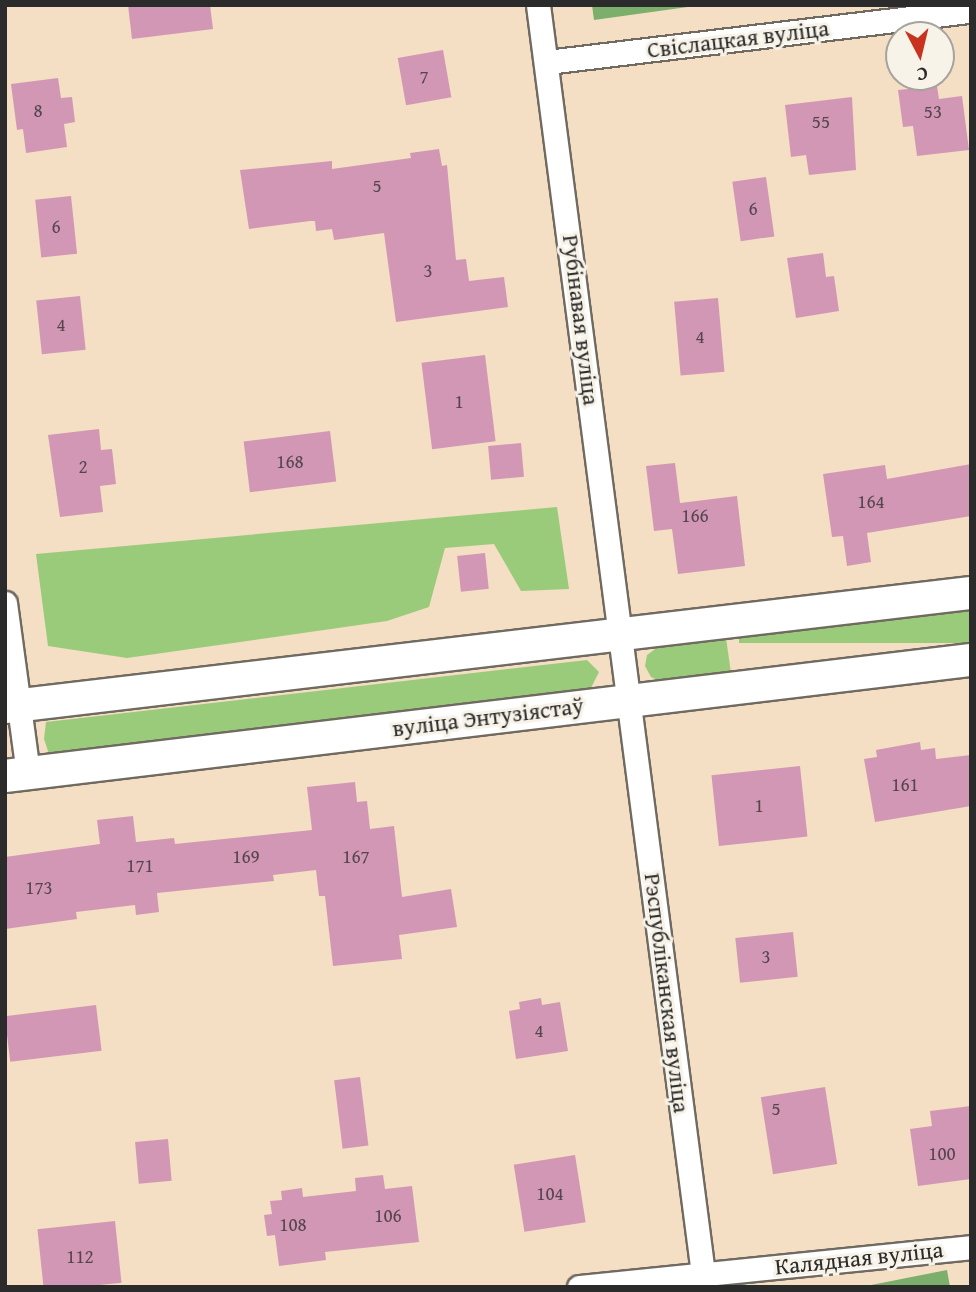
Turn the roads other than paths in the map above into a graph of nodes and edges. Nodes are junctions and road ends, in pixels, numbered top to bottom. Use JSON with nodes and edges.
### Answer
{"nodes":[{"id":1,"x":538,"y":5,"type":"edge"},
{"id":2,"x":971,"y":11,"type":"edge"},
{"id":3,"x":547,"y":62,"type":"junction"},
{"id":4,"x":971,"y":593,"type":"edge"},
{"id":5,"x":5,"y":603,"type":"edge"},
{"id":6,"x":621,"y":634,"type":"junction"},
{"id":7,"x":971,"y":660,"type":"edge"},
{"id":8,"x":629,"y":700,"type":"junction"},
{"id":9,"x":13,"y":706,"type":"edge"},
{"id":10,"x":16,"y":775,"type":"edge"},
{"id":11,"x":971,"y":1247,"type":"edge"},
{"id":12,"x":701,"y":1280,"type":"edge"},
{"id":13,"x":579,"y":1287,"type":"edge"}],
"edges":[{"from":1,"to":3,"type":"street","name":"Рубінавая вуліца"},
{"from":2,"to":3,"type":"street","name":"Свіслацкая вуліца"},
{"from":3,"to":6,"type":"street","name":"Рубінавая вуліца"},
{"from":4,"to":6,"type":"street"},
{"from":5,"to":9,"type":"street"},
{"from":6,"to":8,"type":"street","name":"Рубінавая вуліца"},
{"from":6,"to":9,"type":"street"},
{"from":7,"to":8,"type":"street","name":"вуліца Энтузіястаў"},
{"from":8,"to":10,"type":"street","name":"вуліца Энтузіястаў"},
{"from":8,"to":12,"type":"street","name":"Рэспубліканская вуліца"},
{"from":9,"to":10,"type":"street"},
{"from":11,"to":12,"type":"street","name":"Калядная вуліца"},
{"from":12,"to":13,"type":"street","name":"Калядная вуліца"}]}
